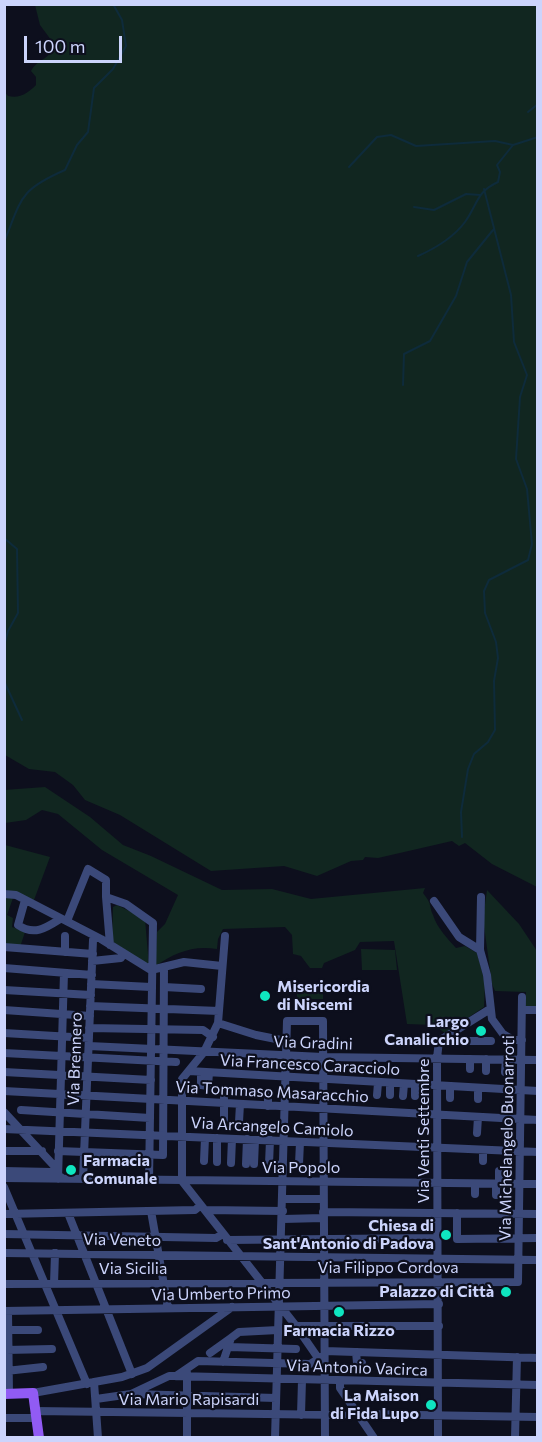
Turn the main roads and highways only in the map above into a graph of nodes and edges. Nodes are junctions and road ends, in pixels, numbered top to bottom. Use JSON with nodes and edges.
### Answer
{"nodes":[{"id":1,"x":7,"y":1394,"type":"edge"},
{"id":2,"x":39,"y":1437,"type":"edge"}],
"edges":[{"from":1,"to":2,"type":"main road"}]}
